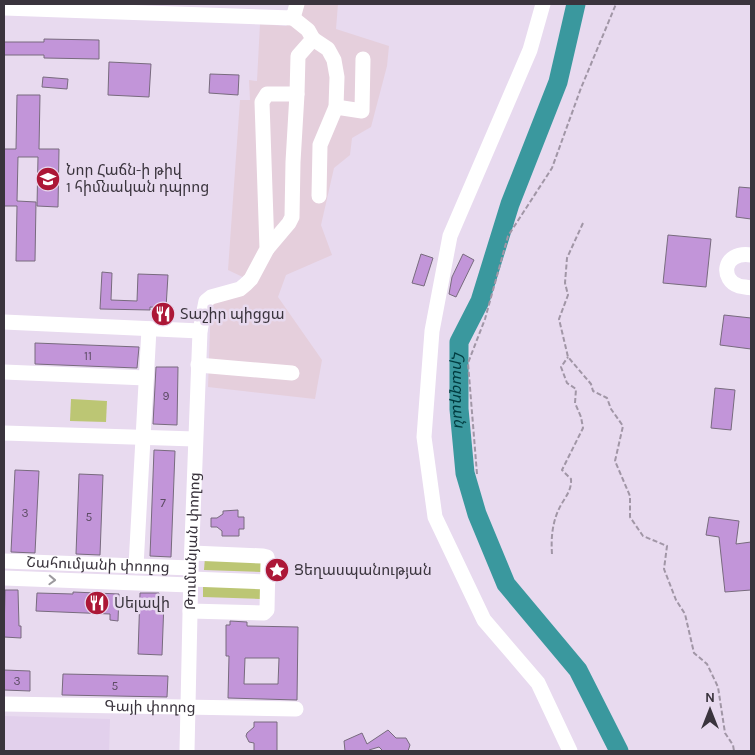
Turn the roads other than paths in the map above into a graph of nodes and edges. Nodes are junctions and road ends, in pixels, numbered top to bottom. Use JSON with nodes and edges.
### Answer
{"nodes":[{"id":1,"x":543,"y":4,"type":"edge"},
{"id":2,"x":4,"y":8,"type":"edge"},
{"id":3,"x":240,"y":10,"type":"edge"},
{"id":4,"x":295,"y":11,"type":"edge"},
{"id":5,"x":312,"y":39,"type":"junction"},
{"id":6,"x":363,"y":59,"type":"dead end"},
{"id":7,"x":297,"y":94,"type":"junction"},
{"id":8,"x":336,"y":107,"type":"junction"},
{"id":9,"x":265,"y":162,"type":"junction"},
{"id":10,"x":293,"y":162,"type":"junction"},
{"id":11,"x":292,"y":188,"type":"junction"},
{"id":12,"x":266,"y":189,"type":"junction"},
{"id":13,"x":318,"y":196,"type":"dead end"},
{"id":14,"x":267,"y":249,"type":"junction"},
{"id":15,"x":751,"y":255,"type":"edge"},
{"id":16,"x":751,"y":288,"type":"edge"},
{"id":17,"x":4,"y":322,"type":"edge"},
{"id":18,"x":149,"y":328,"type":"junction"},
{"id":19,"x":200,"y":331,"type":"junction"},
{"id":20,"x":198,"y":364,"type":"junction"},
{"id":21,"x":4,"y":372,"type":"edge"},
{"id":22,"x":292,"y":372,"type":"dead end"},
{"id":23,"x":146,"y":378,"type":"junction"},
{"id":24,"x":4,"y":432,"type":"edge"},
{"id":25,"x":143,"y":438,"type":"junction"},
{"id":26,"x":195,"y":439,"type":"junction"},
{"id":27,"x":4,"y":561,"type":"edge"},
{"id":28,"x":136,"y":566,"type":"junction"},
{"id":29,"x":191,"y":571,"type":"junction"},
{"id":30,"x":4,"y":578,"type":"edge"},
{"id":31,"x":268,"y":582,"type":"junction"},
{"id":32,"x":190,"y":611,"type":"junction"},
{"id":33,"x":4,"y":704,"type":"edge"},
{"id":34,"x":189,"y":707,"type":"junction"},
{"id":35,"x":296,"y":709,"type":"dead end"},
{"id":36,"x":188,"y":751,"type":"edge"},
{"id":37,"x":570,"y":751,"type":"edge"}],
"edges":[{"from":1,"to":37,"type":"street"},
{"from":2,"to":3,"type":"street"},
{"from":3,"to":4,"type":"street"},
{"from":4,"to":5,"type":"street"},
{"from":5,"to":7,"type":"street"},
{"from":5,"to":8,"type":"street"},
{"from":6,"to":8,"type":"street"},
{"from":7,"to":9,"type":"street"},
{"from":7,"to":10,"type":"street"},
{"from":8,"to":13,"type":"street"},
{"from":9,"to":10,"type":"street"},
{"from":9,"to":12,"type":"street"},
{"from":10,"to":11,"type":"street"},
{"from":11,"to":12,"type":"street"},
{"from":11,"to":14,"type":"street"},
{"from":12,"to":14,"type":"street"},
{"from":14,"to":19,"type":"street","name":"Թումանյան փողոց"},
{"from":15,"to":16,"type":"street"},
{"from":17,"to":18,"type":"street"},
{"from":18,"to":19,"type":"street"},
{"from":18,"to":23,"type":"street"},
{"from":19,"to":20,"type":"street","name":"Թումանյան փողոց"},
{"from":20,"to":22,"type":"street"},
{"from":20,"to":26,"type":"street","name":"Թումանյան փողոց"},
{"from":21,"to":23,"type":"street"},
{"from":23,"to":25,"type":"street"},
{"from":24,"to":25,"type":"street"},
{"from":25,"to":26,"type":"street"},
{"from":25,"to":28,"type":"street"},
{"from":26,"to":29,"type":"street","name":"Թումանյան փողոց"},
{"from":27,"to":28,"type":"street","name":"Շահումյանի փողոց"},
{"from":28,"to":29,"type":"street","name":"Շահումյանի փողոց"},
{"from":30,"to":29,"type":"street","name":"Շահումյանի փողոց","one_way":true},
{"from":29,"to":31,"type":"street"},
{"from":29,"to":31,"type":"street"},
{"from":29,"to":32,"type":"street","name":"Թումանյան փողոց"},
{"from":31,"to":32,"type":"street"},
{"from":32,"to":34,"type":"street","name":"Թումանյան փողոց"},
{"from":33,"to":34,"type":"street","name":"Գայի փողոց"},
{"from":34,"to":35,"type":"street","name":"Գայի փողոց"},
{"from":34,"to":36,"type":"street","name":"Թումանյան փողոց"}]}
